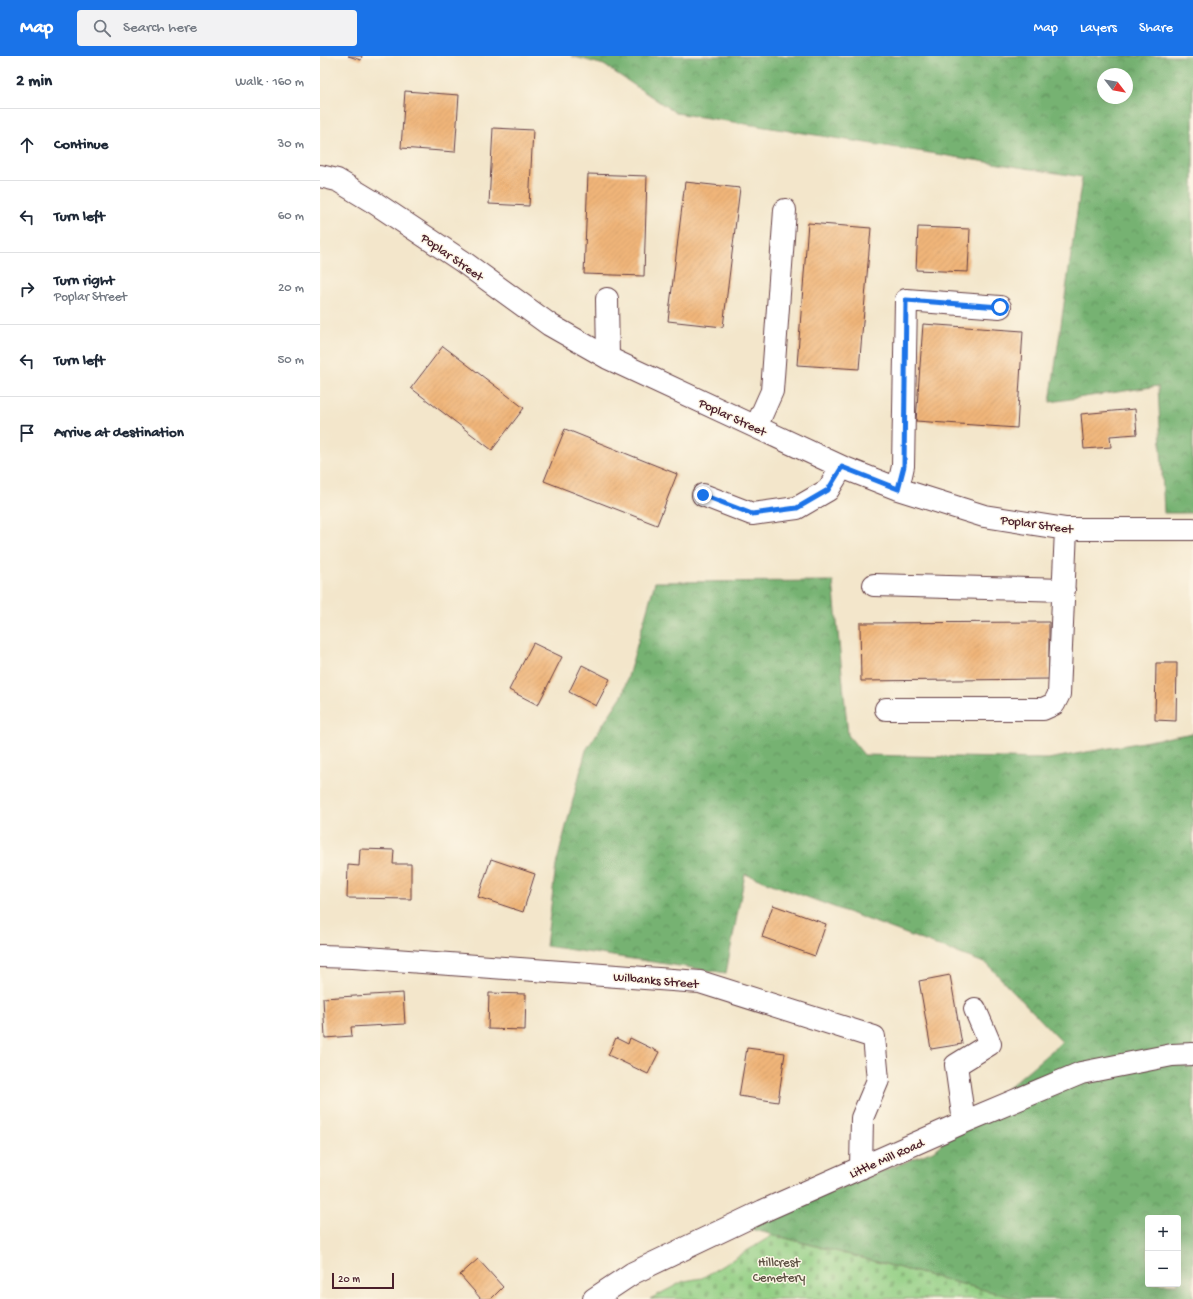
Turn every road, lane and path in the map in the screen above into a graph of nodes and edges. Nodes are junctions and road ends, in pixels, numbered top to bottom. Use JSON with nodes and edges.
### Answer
{"nodes":[{"id":1,"x":320,"y":176,"type":"edge"},
{"id":2,"x":785,"y":210,"type":"dead end"},
{"id":3,"x":607,"y":299,"type":"dead end"},
{"id":4,"x":1000,"y":307,"type":"dead end"},
{"id":5,"x":608,"y":358,"type":"junction"},
{"id":6,"x":756,"y":427,"type":"junction"},
{"id":7,"x":842,"y":467,"type":"junction"},
{"id":8,"x":898,"y":489,"type":"junction"},
{"id":9,"x":703,"y":495,"type":"dead end"},
{"id":10,"x":1066,"y":529,"type":"junction"},
{"id":11,"x":1193,"y":530,"type":"edge"},
{"id":12,"x":874,"y":586,"type":"dead end"},
{"id":13,"x":1064,"y":590,"type":"junction"},
{"id":14,"x":886,"y":709,"type":"dead end"},
{"id":15,"x":320,"y":956,"type":"edge"},
{"id":16,"x":975,"y":1009,"type":"dead end"},
{"id":17,"x":1193,"y":1054,"type":"edge"},
{"id":18,"x":964,"y":1122,"type":"junction"},
{"id":19,"x":861,"y":1168,"type":"junction"},
{"id":20,"x":594,"y":1299,"type":"edge"}],
"edges":[{"from":1,"to":5,"type":"street","name":"Poplar Street"},
{"from":2,"to":6,"type":"street"},
{"from":3,"to":5,"type":"street"},
{"from":4,"to":8,"type":"street"},
{"from":5,"to":6,"type":"street","name":"Poplar Street"},
{"from":6,"to":7,"type":"street","name":"Poplar Street"},
{"from":7,"to":8,"type":"street","name":"Poplar Street"},
{"from":7,"to":9,"type":"street"},
{"from":8,"to":10,"type":"street","name":"Poplar Street"},
{"from":10,"to":11,"type":"street","name":"Poplar Street"},
{"from":10,"to":13,"type":"street"},
{"from":12,"to":13,"type":"street"},
{"from":13,"to":14,"type":"street"},
{"from":15,"to":19,"type":"street","name":"Wilbanks Street"},
{"from":16,"to":18,"type":"street"},
{"from":17,"to":18,"type":"street","name":"Little Mill Road"},
{"from":18,"to":19,"type":"street","name":"Little Mill Road"},
{"from":19,"to":20,"type":"street","name":"Little Mill Road"}]}
